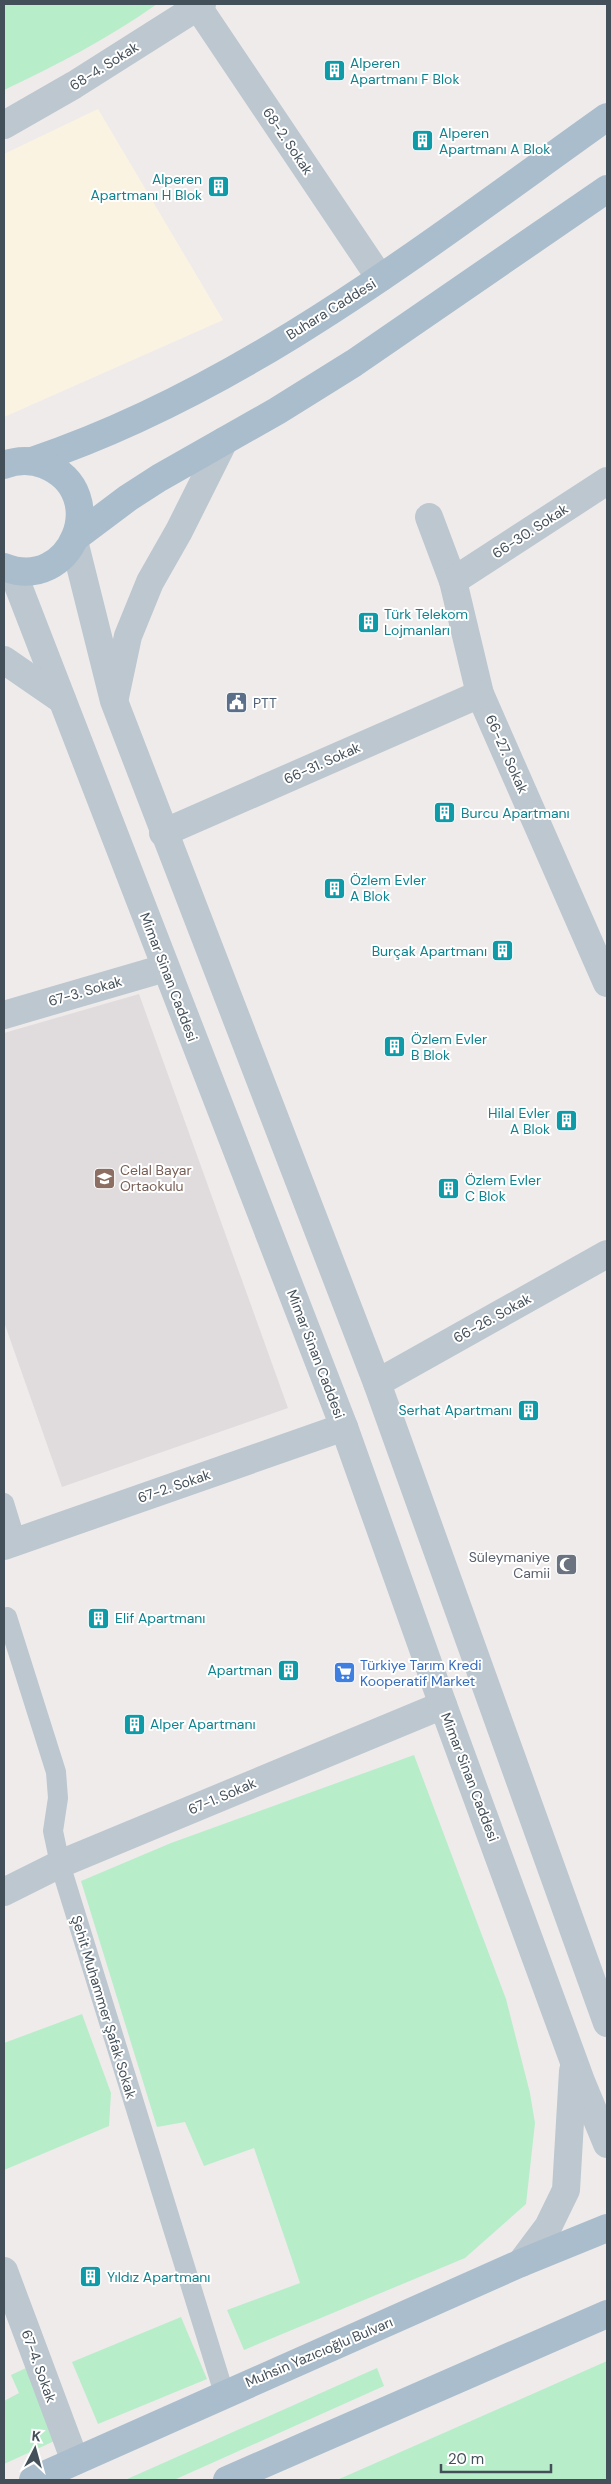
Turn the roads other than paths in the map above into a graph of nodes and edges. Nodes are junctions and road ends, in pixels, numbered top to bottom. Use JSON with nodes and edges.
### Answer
{"nodes":[{"id":1,"x":198,"y":5,"type":"edge"},
{"id":2,"x":607,"y":117,"type":"edge"},
{"id":3,"x":4,"y":125,"type":"edge"},
{"id":4,"x":607,"y":189,"type":"edge"},
{"id":5,"x":380,"y":278,"type":"junction"},
{"id":6,"x":224,"y":441,"type":"junction"},
{"id":7,"x":32,"y":462,"type":"junction"},
{"id":8,"x":4,"y":465,"type":"edge"},
{"id":9,"x":607,"y":481,"type":"edge"},
{"id":10,"x":429,"y":517,"type":"dead end"},
{"id":11,"x":75,"y":539,"type":"junction"},
{"id":12,"x":6,"y":568,"type":"edge"},
{"id":13,"x":453,"y":581,"type":"junction"},
{"id":14,"x":4,"y":660,"type":"edge"},
{"id":15,"x":480,"y":694,"type":"junction"},
{"id":16,"x":62,"y":700,"type":"junction"},
{"id":17,"x":114,"y":701,"type":"junction"},
{"id":18,"x":164,"y":833,"type":"junction"},
{"id":19,"x":165,"y":968,"type":"junction"},
{"id":20,"x":607,"y":983,"type":"edge"},
{"id":21,"x":4,"y":1014,"type":"edge"},
{"id":22,"x":607,"y":1254,"type":"edge"},
{"id":23,"x":377,"y":1383,"type":"junction"},
{"id":24,"x":344,"y":1427,"type":"junction"},
{"id":25,"x":4,"y":1503,"type":"edge"},
{"id":26,"x":10,"y":1544,"type":"edge"},
{"id":27,"x":7,"y":1617,"type":"dead end"},
{"id":28,"x":443,"y":1705,"type":"junction"},
{"id":29,"x":60,"y":1864,"type":"junction"},
{"id":30,"x":4,"y":1892,"type":"edge"},
{"id":31,"x":607,"y":2023,"type":"edge"},
{"id":32,"x":574,"y":2060,"type":"junction"},
{"id":33,"x":607,"y":2144,"type":"edge"},
{"id":34,"x":607,"y":2228,"type":"edge"},
{"id":35,"x":521,"y":2263,"type":"junction"},
{"id":36,"x":4,"y":2271,"type":"edge"},
{"id":37,"x":607,"y":2314,"type":"edge"},
{"id":38,"x":224,"y":2394,"type":"junction"},
{"id":39,"x":75,"y":2461,"type":"junction"},
{"id":40,"x":33,"y":2480,"type":"edge"},
{"id":41,"x":227,"y":2480,"type":"edge"}],
"edges":[{"from":1,"to":3,"type":"street","name":"68-4. Sokak"},
{"from":1,"to":5,"type":"street","name":"68-2. Sokak"},
{"from":2,"to":5,"type":"main road","name":"Buhara Caddesi"},
{"from":4,"to":6,"type":"main road"},
{"from":5,"to":7,"type":"main road","name":"Buhara Caddesi"},
{"from":6,"to":11,"type":"main road"},
{"from":6,"to":17,"type":"street"},
{"from":7,"to":8,"type":"main road"},
{"from":7,"to":11,"type":"main road"},
{"from":9,"to":13,"type":"street","name":"66-30. Sokak"},
{"from":10,"to":13,"type":"street","name":"66-27. Sokak"},
{"from":11,"to":12,"type":"main road"},
{"from":11,"to":17,"type":"street"},
{"from":12,"to":16,"type":"street","name":"Mimar Sinan Caddesi"},
{"from":13,"to":15,"type":"street","name":"66-27. Sokak"},
{"from":14,"to":16,"type":"street"},
{"from":15,"to":18,"type":"street","name":"66-31. Sokak"},
{"from":15,"to":20,"type":"street","name":"66-27. Sokak"},
{"from":16,"to":19,"type":"street","name":"Mimar Sinan Caddesi"},
{"from":17,"to":18,"type":"street"},
{"from":18,"to":23,"type":"street"},
{"from":19,"to":21,"type":"street","name":"67-3. Sokak"},
{"from":19,"to":24,"type":"street","name":"Mimar Sinan Caddesi"},
{"from":22,"to":23,"type":"street","name":"66-26. Sokak"},
{"from":23,"to":31,"type":"street"},
{"from":24,"to":26,"type":"street","name":"67-2. Sokak"},
{"from":24,"to":28,"type":"street","name":"Mimar Sinan Caddesi"},
{"from":25,"to":26,"type":"lane"},
{"from":27,"to":29,"type":"lane","name":"Şehit Muhammer Şafak Sokak"},
{"from":28,"to":29,"type":"street","name":"67-1. Sokak"},
{"from":28,"to":32,"type":"street","name":"Mimar Sinan Caddesi"},
{"from":29,"to":30,"type":"street","name":"67-1. Sokak"},
{"from":29,"to":38,"type":"lane","name":"Şehit Muhammer Şafak Sokak"},
{"from":32,"to":33,"type":"street","name":"Mimar Sinan Caddesi"},
{"from":32,"to":35,"type":"street"},
{"from":34,"to":35,"type":"main road","name":"Muhsin Yazıcıoğlu Bulvarı"},
{"from":35,"to":38,"type":"main road","name":"Muhsin Yazıcıoğlu Bulvarı"},
{"from":36,"to":39,"type":"street","name":"67-4. Sokak"},
{"from":37,"to":41,"type":"main road"},
{"from":38,"to":39,"type":"main road","name":"Muhsin Yazıcıoğlu Bulvarı"},
{"from":39,"to":40,"type":"main road","name":"Muhsin Yazıcıoğlu Bulvarı"}]}
